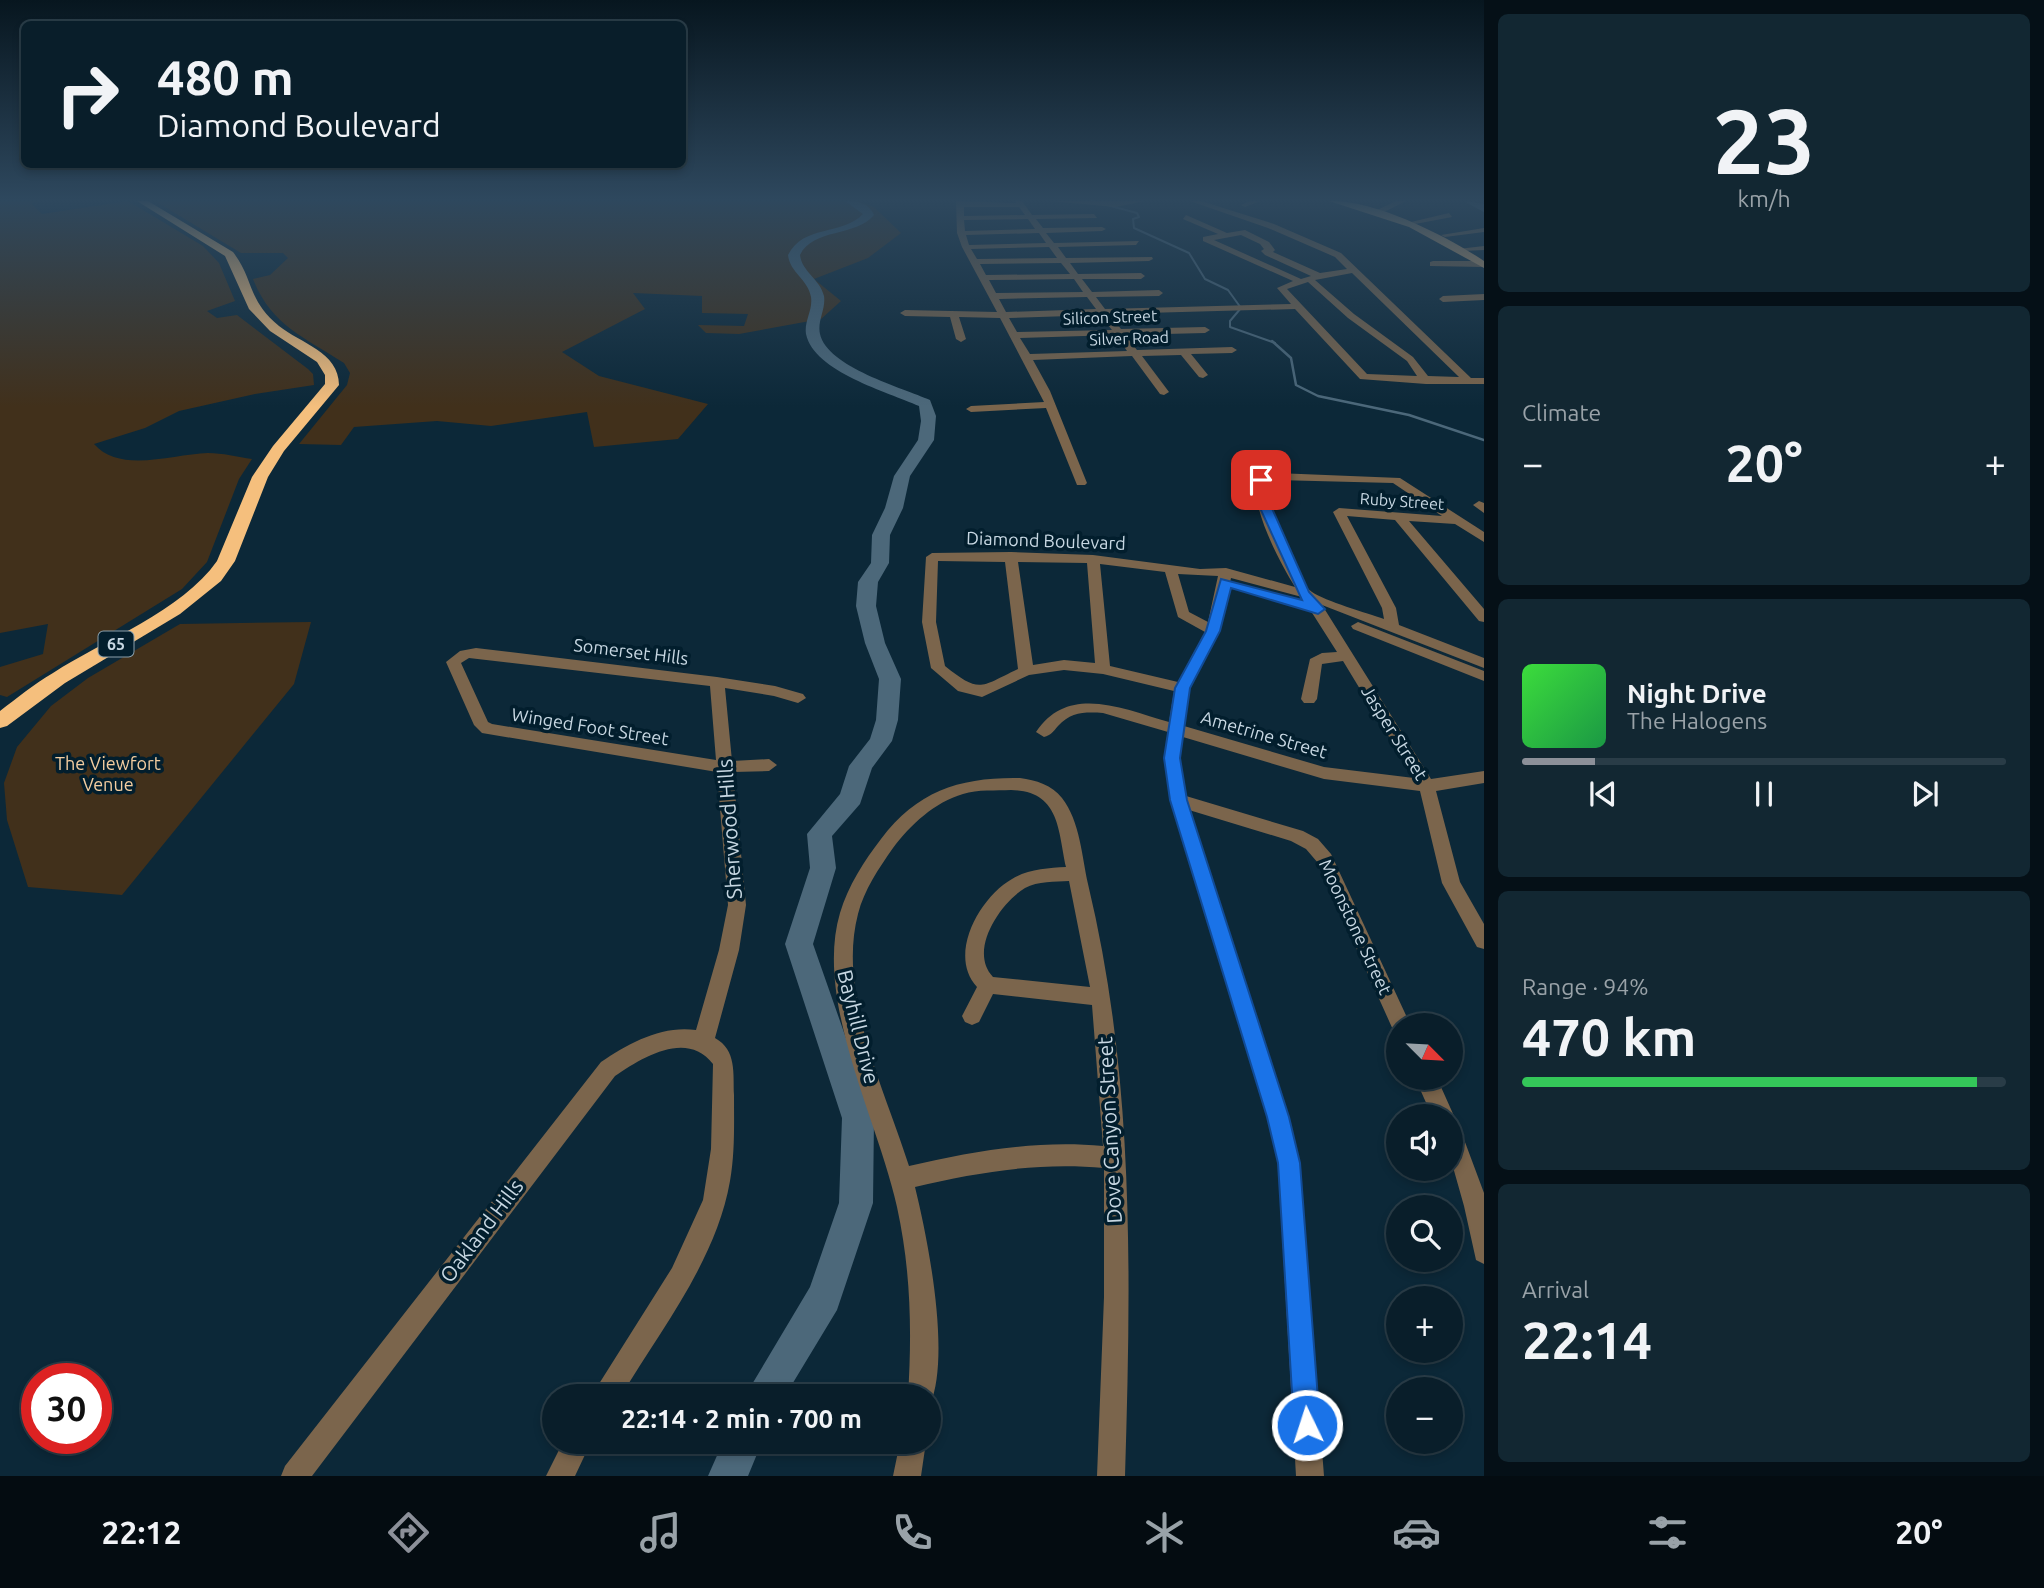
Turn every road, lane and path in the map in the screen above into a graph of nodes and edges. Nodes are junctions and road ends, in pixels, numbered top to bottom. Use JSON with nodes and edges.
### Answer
{"nodes":[{"id":1,"x":239,"y":270,"type":"edge"},
{"id":2,"x":979,"y":270,"type":"edge"},
{"id":3,"x":1070,"y":270,"type":"edge"},
{"id":4,"x":1288,"y":270,"type":"edge"},
{"id":5,"x":1296,"y":270,"type":"edge"},
{"id":6,"x":1354,"y":270,"type":"joint"},
{"id":7,"x":1141,"y":276,"type":"dead end"},
{"id":8,"x":1075,"y":277,"type":"junction"},
{"id":9,"x":983,"y":278,"type":"junction"},
{"id":10,"x":1309,"y":278,"type":"junction"},
{"id":11,"x":1158,"y":293,"type":"dead end"},
{"id":12,"x":1087,"y":294,"type":"junction"},
{"id":13,"x":993,"y":296,"type":"junction"},
{"id":14,"x":1484,"y":297,"type":"edge"},
{"id":15,"x":1443,"y":299,"type":"dead end"},
{"id":16,"x":1297,"y":306,"type":"junction"},
{"id":17,"x":905,"y":313,"type":"dead end"},
{"id":18,"x":953,"y":313,"type":"junction"},
{"id":19,"x":1102,"y":313,"type":"junction"},
{"id":20,"x":1004,"y":315,"type":"junction"},
{"id":21,"x":1205,"y":330,"type":"dead end"},
{"id":22,"x":1117,"y":332,"type":"junction"},
{"id":23,"x":1015,"y":335,"type":"junction"},
{"id":24,"x":961,"y":339,"type":"dead end"},
{"id":25,"x":1232,"y":351,"type":"dead end"},
{"id":26,"x":1184,"y":352,"type":"junction"},
{"id":27,"x":1135,"y":354,"type":"junction"},
{"id":28,"x":1027,"y":356,"type":"junction"},
{"id":29,"x":1203,"y":375,"type":"dead end"},
{"id":30,"x":1426,"y":381,"type":"junction"},
{"id":31,"x":1469,"y":381,"type":"junction"},
{"id":32,"x":1484,"y":381,"type":"edge"},
{"id":33,"x":1164,"y":391,"type":"dead end"},
{"id":34,"x":1050,"y":405,"type":"junction"},
{"id":35,"x":971,"y":409,"type":"dead end"},
{"id":36,"x":1081,"y":482,"type":"dead end"},
{"id":37,"x":1398,"y":516,"type":"junction"},
{"id":38,"x":1462,"y":521,"type":"junction"},
{"id":39,"x":1484,"y":538,"type":"edge"},
{"id":40,"x":1011,"y":556,"type":"junction"},
{"id":41,"x":1093,"y":559,"type":"junction"},
{"id":42,"x":1170,"y":568,"type":"junction"},
{"id":43,"x":1226,"y":577,"type":"junction"},
{"id":44,"x":1303,"y":593,"type":"junction"},
{"id":45,"x":1318,"y":609,"type":"junction"},
{"id":46,"x":1484,"y":618,"type":"edge"},
{"id":47,"x":1392,"y":627,"type":"junction"},
{"id":48,"x":1213,"y":631,"type":"junction"},
{"id":49,"x":1346,"y":656,"type":"junction"},
{"id":50,"x":458,"y":657,"type":"joint"},
{"id":51,"x":1484,"y":663,"type":"edge"},
{"id":52,"x":1103,"y":669,"type":"junction"},
{"id":53,"x":1026,"y":671,"type":"junction"},
{"id":54,"x":1484,"y":676,"type":"edge"},
{"id":55,"x":717,"y":682,"type":"junction"},
{"id":56,"x":1182,"y":688,"type":"junction"},
{"id":57,"x":798,"y":698,"type":"dead end"},
{"id":58,"x":1309,"y":699,"type":"dead end"},
{"id":59,"x":0,"y":722,"type":"edge"},
{"id":60,"x":1179,"y":730,"type":"junction"},
{"id":61,"x":1044,"y":732,"type":"dead end"},
{"id":62,"x":769,"y":765,"type":"dead end"},
{"id":63,"x":726,"y":767,"type":"junction"},
{"id":64,"x":1484,"y":777,"type":"edge"},
{"id":65,"x":1427,"y":786,"type":"junction"},
{"id":66,"x":1052,"y":787,"type":"joint"},
{"id":67,"x":1178,"y":800,"type":"junction"},
{"id":68,"x":1075,"y":874,"type":"junction"},
{"id":69,"x":1484,"y":941,"type":"edge"},
{"id":70,"x":988,"y":985,"type":"junction"},
{"id":71,"x":1101,"y":997,"type":"junction"},
{"id":72,"x":1395,"y":1013,"type":"edge"},
{"id":73,"x":972,"y":1016,"type":"dead end"},
{"id":74,"x":704,"y":1040,"type":"junction"},
{"id":75,"x":1116,"y":1158,"type":"junction"},
{"id":76,"x":1463,"y":1160,"type":"edge"},
{"id":77,"x":902,"y":1179,"type":"junction"},
{"id":78,"x":1484,"y":1252,"type":"edge"},
{"id":79,"x":613,"y":1384,"type":"edge"},
{"id":80,"x":922,"y":1384,"type":"edge"},
{"id":81,"x":572,"y":1454,"type":"edge"},
{"id":82,"x":912,"y":1454,"type":"edge"},
{"id":83,"x":295,"y":1476,"type":"edge"},
{"id":84,"x":560,"y":1476,"type":"edge"},
{"id":85,"x":908,"y":1476,"type":"edge"},
{"id":86,"x":1111,"y":1476,"type":"edge"},
{"id":87,"x":1310,"y":1476,"type":"edge"}],
"edges":[{"from":1,"to":59,"type":"highway","number":"65"},
{"from":2,"to":9,"type":"street"},
{"from":3,"to":8,"type":"street"},
{"from":4,"to":10,"type":"street"},
{"from":5,"to":10,"type":"street"},
{"from":6,"to":10,"type":"street"},
{"from":6,"to":31,"type":"street"},
{"from":7,"to":8,"type":"street"},
{"from":8,"to":9,"type":"street"},
{"from":8,"to":12,"type":"street"},
{"from":9,"to":13,"type":"street"},
{"from":10,"to":16,"type":"street"},
{"from":10,"to":30,"type":"street"},
{"from":11,"to":12,"type":"street"},
{"from":12,"to":13,"type":"street"},
{"from":12,"to":19,"type":"street"},
{"from":13,"to":20,"type":"street"},
{"from":14,"to":15,"type":"street"},
{"from":16,"to":19,"type":"street"},
{"from":16,"to":30,"type":"street"},
{"from":17,"to":18,"type":"street"},
{"from":18,"to":20,"type":"street"},
{"from":18,"to":24,"type":"street"},
{"from":19,"to":20,"type":"street"},
{"from":19,"to":22,"type":"street"},
{"from":20,"to":23,"type":"street"},
{"from":21,"to":22,"type":"street","name":"Silicon Street"},
{"from":22,"to":23,"type":"street","name":"Silicon Street"},
{"from":22,"to":27,"type":"street"},
{"from":23,"to":28,"type":"street"},
{"from":25,"to":26,"type":"street","name":"Silver Road"},
{"from":26,"to":27,"type":"street","name":"Silver Road"},
{"from":26,"to":29,"type":"street"},
{"from":27,"to":28,"type":"street","name":"Silver Road"},
{"from":27,"to":33,"type":"street"},
{"from":28,"to":34,"type":"street"},
{"from":30,"to":31,"type":"street"},
{"from":31,"to":32,"type":"street"},
{"from":34,"to":35,"type":"street"},
{"from":34,"to":36,"type":"street"},
{"from":37,"to":38,"type":"street","name":"Ruby Street"},
{"from":37,"to":46,"type":"street"},
{"from":37,"to":47,"type":"street","name":"Ruby Street"},
{"from":38,"to":39,"type":"street"},
{"from":38,"to":44,"type":"street"},
{"from":40,"to":41,"type":"street","name":"Diamond Boulevard"},
{"from":40,"to":53,"type":"street"},
{"from":40,"to":53,"type":"street","name":"Diamond Boulevard"},
{"from":41,"to":42,"type":"street","name":"Diamond Boulevard"},
{"from":41,"to":52,"type":"street"},
{"from":42,"to":43,"type":"street","name":"Diamond Boulevard"},
{"from":42,"to":48,"type":"street"},
{"from":43,"to":44,"type":"street","name":"Diamond Boulevard"},
{"from":43,"to":45,"type":"street","name":"Diamond Boulevard"},
{"from":43,"to":48,"type":"street"},
{"from":44,"to":45,"type":"street"},
{"from":44,"to":47,"type":"street","name":"Diamond Boulevard"},
{"from":45,"to":49,"type":"street","name":"Jasper Street"},
{"from":45,"to":54,"type":"street","name":"Diamond Boulevard"},
{"from":47,"to":51,"type":"street","name":"Diamond Boulevard"},
{"from":48,"to":56,"type":"street"},
{"from":49,"to":58,"type":"street"},
{"from":49,"to":65,"type":"street","name":"Jasper Street"},
{"from":50,"to":55,"type":"street","name":"Somerset Hills"},
{"from":50,"to":63,"type":"street","name":"Winged Foot Street"},
{"from":52,"to":53,"type":"street"},
{"from":52,"to":56,"type":"street"},
{"from":55,"to":57,"type":"street","name":"Somerset Hills"},
{"from":55,"to":63,"type":"street","name":"Sherwood Hills"},
{"from":56,"to":60,"type":"street"},
{"from":60,"to":61,"type":"street","name":"Ametrine Street"},
{"from":60,"to":65,"type":"street","name":"Ametrine Street"},
{"from":60,"to":67,"type":"street"},
{"from":62,"to":63,"type":"street","name":"Winged Foot Street"},
{"from":63,"to":74,"type":"street","name":"Sherwood Hills"},
{"from":64,"to":65,"type":"street","name":"Ametrine Street"},
{"from":65,"to":69,"type":"street","name":"Jasper Street"},
{"from":66,"to":68,"type":"street","name":"Dove Canyon Street"},
{"from":66,"to":77,"type":"street","name":"Bayhill Drive"},
{"from":67,"to":72,"type":"street","name":"Moonstone Street"},
{"from":67,"to":87,"type":"street"},
{"from":68,"to":70,"type":"street"},
{"from":68,"to":71,"type":"street","name":"Dove Canyon Street"},
{"from":70,"to":71,"type":"street"},
{"from":70,"to":73,"type":"street"},
{"from":71,"to":75,"type":"street","name":"Dove Canyon Street"},
{"from":74,"to":79,"type":"street"},
{"from":74,"to":83,"type":"street","name":"Oakland Hills"},
{"from":75,"to":77,"type":"street"},
{"from":75,"to":86,"type":"street","name":"Dove Canyon Street"},
{"from":76,"to":78,"type":"street"},
{"from":77,"to":80,"type":"street","name":"Bayhill Drive"},
{"from":81,"to":84,"type":"street"},
{"from":82,"to":85,"type":"street"}]}
